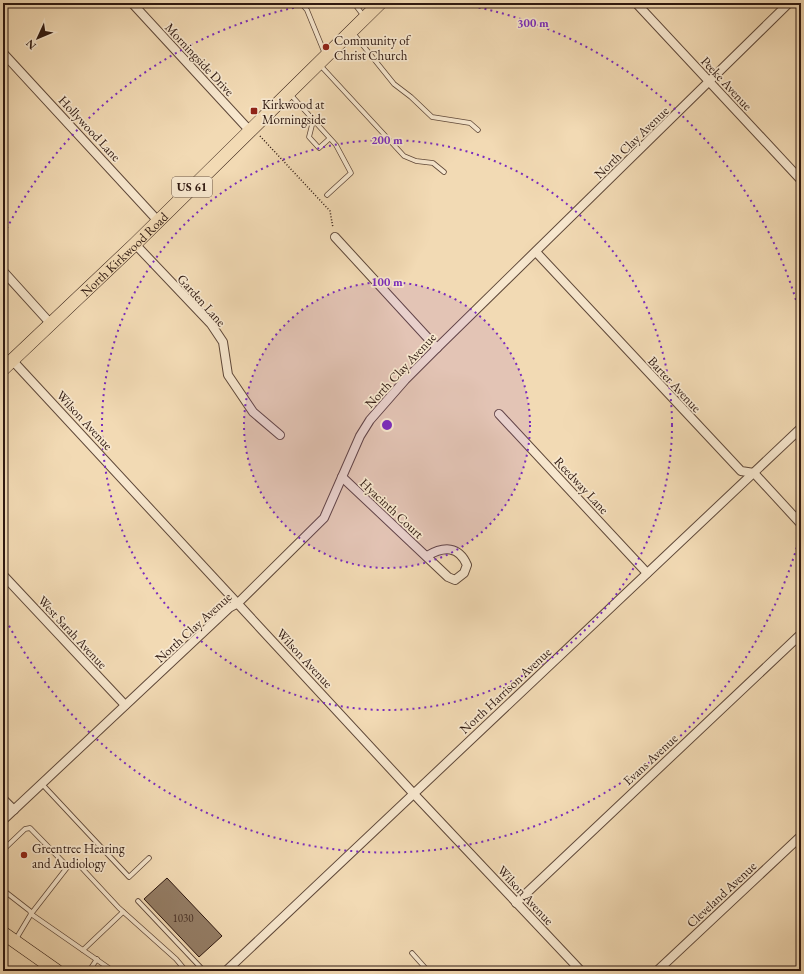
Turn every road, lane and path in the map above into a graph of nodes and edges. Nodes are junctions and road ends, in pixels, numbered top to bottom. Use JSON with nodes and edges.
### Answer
{"nodes":[{"id":1,"x":132,"y":3,"type":"edge"},
{"id":2,"x":301,"y":3,"type":"edge"},
{"id":3,"x":354,"y":3,"type":"edge"},
{"id":4,"x":380,"y":3,"type":"edge"},
{"id":5,"x":636,"y":3,"type":"edge"},
{"id":6,"x":789,"y":3,"type":"edge"},
{"id":7,"x":365,"y":17,"type":"junction"},
{"id":8,"x":351,"y":31,"type":"junction"},
{"id":9,"x":3,"y":53,"type":"edge"},
{"id":10,"x":322,"y":60,"type":"junction"},
{"id":11,"x":709,"y":82,"type":"junction"},
{"id":12,"x":288,"y":92,"type":"junction"},
{"id":13,"x":313,"y":120,"type":"junction"},
{"id":14,"x":251,"y":129,"type":"junction"},
{"id":15,"x":478,"y":130,"type":"dead end"},
{"id":16,"x":329,"y":139,"type":"junction"},
{"id":17,"x":444,"y":172,"type":"dead end"},
{"id":18,"x":801,"y":180,"type":"edge"},
{"id":19,"x":327,"y":195,"type":"dead end"},
{"id":20,"x":158,"y":221,"type":"junction"},
{"id":21,"x":335,"y":238,"type":"joint"},
{"id":22,"x":135,"y":244,"type":"junction"},
{"id":23,"x":536,"y":252,"type":"junction"},
{"id":24,"x":4,"y":273,"type":"edge"},
{"id":25,"x":51,"y":324,"type":"junction"},
{"id":26,"x":437,"y":348,"type":"junction"},
{"id":27,"x":8,"y":365,"type":"edge"},
{"id":28,"x":499,"y":414,"type":"dead end"},
{"id":29,"x":801,"y":428,"type":"edge"},
{"id":30,"x":280,"y":435,"type":"dead end"},
{"id":31,"x":754,"y":473,"type":"junction"},
{"id":32,"x":342,"y":477,"type":"junction"},
{"id":33,"x":801,"y":524,"type":"edge"},
{"id":34,"x":427,"y":556,"type":"junction"},
{"id":35,"x":647,"y":574,"type":"junction"},
{"id":36,"x":3,"y":575,"type":"edge"},
{"id":37,"x":238,"y":603,"type":"junction"},
{"id":38,"x":801,"y":634,"type":"edge"},
{"id":39,"x":125,"y":705,"type":"junction"},
{"id":40,"x":42,"y":784,"type":"junction"},
{"id":41,"x":413,"y":793,"type":"junction"},
{"id":42,"x":3,"y":799,"type":"edge"},
{"id":43,"x":14,"y":810,"type":"junction"},
{"id":44,"x":3,"y":820,"type":"edge"},
{"id":45,"x":801,"y":836,"type":"edge"},
{"id":46,"x":3,"y":850,"type":"edge"},
{"id":47,"x":149,"y":858,"type":"dead end"},
{"id":48,"x":69,"y":864,"type":"junction"},
{"id":49,"x":3,"y":890,"type":"edge"},
{"id":50,"x":138,"y":901,"type":"dead end"},
{"id":51,"x":516,"y":903,"type":"junction"},
{"id":52,"x":123,"y":912,"type":"junction"},
{"id":53,"x":31,"y":914,"type":"junction"},
{"id":54,"x":3,"y":933,"type":"edge"},
{"id":55,"x":15,"y":941,"type":"junction"},
{"id":56,"x":83,"y":950,"type":"junction"},
{"id":57,"x":412,"y":953,"type":"dead end"},
{"id":58,"x":97,"y":960,"type":"junction"},
{"id":59,"x":57,"y":971,"type":"edge"},
{"id":60,"x":89,"y":971,"type":"edge"},
{"id":61,"x":113,"y":971,"type":"edge"},
{"id":62,"x":186,"y":971,"type":"edge"},
{"id":63,"x":204,"y":971,"type":"edge"},
{"id":64,"x":226,"y":971,"type":"edge"},
{"id":65,"x":428,"y":971,"type":"edge"},
{"id":66,"x":581,"y":971,"type":"edge"},
{"id":67,"x":657,"y":971,"type":"edge"}],
"edges":[{"from":1,"to":14,"type":"street","name":"Morningside Drive"},
{"from":2,"to":10,"type":"lane"},
{"from":3,"to":7,"type":"lane"},
{"from":4,"to":7,"type":"main road","name":"North Kirkwood Road","number":"US 61"},
{"from":5,"to":11,"type":"street","name":"Peeke Avenue"},
{"from":6,"to":11,"type":"street","name":"North Clay Avenue"},
{"from":7,"to":8,"type":"main road","name":"North Kirkwood Road","number":"US 61"},
{"from":8,"to":10,"type":"main road","name":"North Kirkwood Road","number":"US 61"},
{"from":8,"to":15,"type":"lane"},
{"from":9,"to":20,"type":"street","name":"Hollywood Lane"},
{"from":10,"to":12,"type":"main road","name":"North Kirkwood Road","number":"US 61"},
{"from":10,"to":17,"type":"lane"},
{"from":11,"to":18,"type":"street","name":"Peeke Avenue"},
{"from":11,"to":23,"type":"street","name":"North Clay Avenue"},
{"from":12,"to":13,"type":"lane"},
{"from":12,"to":14,"type":"main road","name":"North Kirkwood Road","number":"US 61"},
{"from":13,"to":16,"type":"lane"},
{"from":13,"to":16,"type":"lane"},
{"from":14,"to":20,"type":"main road","name":"North Kirkwood Road","number":"US 61"},
{"from":14,"to":21,"type":"path"},
{"from":16,"to":19,"type":"lane"},
{"from":20,"to":22,"type":"main road","name":"North Kirkwood Road","number":"US 61"},
{"from":21,"to":26,"type":"street"},
{"from":22,"to":25,"type":"main road","name":"North Kirkwood Road","number":"US 61"},
{"from":22,"to":30,"type":"street","name":"Garden Lane"},
{"from":23,"to":26,"type":"street","name":"North Clay Avenue"},
{"from":23,"to":31,"type":"street","name":"Barter Avenue"},
{"from":24,"to":25,"type":"street"},
{"from":25,"to":27,"type":"main road","name":"North Kirkwood Road","number":"US 61"},
{"from":26,"to":32,"type":"street","name":"North Clay Avenue"},
{"from":27,"to":37,"type":"street","name":"Wilson Avenue"},
{"from":28,"to":35,"type":"street","name":"Reedway Lane"},
{"from":29,"to":31,"type":"street","name":"North Harrison Avenue"},
{"from":31,"to":33,"type":"street","name":"Barter Avenue"},
{"from":31,"to":35,"type":"street","name":"North Harrison Avenue"},
{"from":32,"to":34,"type":"street","name":"Hyacinth Court"},
{"from":32,"to":37,"type":"street","name":"North Clay Avenue"},
{"from":34,"to":34,"type":"street","name":"Hyacinth Court"},
{"from":35,"to":41,"type":"street","name":"North Harrison Avenue"},
{"from":36,"to":39,"type":"street","name":"West Sarah Avenue"},
{"from":37,"to":39,"type":"street","name":"North Clay Avenue"},
{"from":37,"to":41,"type":"street","name":"Wilson Avenue"},
{"from":38,"to":51,"type":"street","name":"Evans Avenue"},
{"from":39,"to":40,"type":"street","name":"North Clay Avenue"},
{"from":40,"to":43,"type":"street","name":"North Clay Avenue"},
{"from":40,"to":47,"type":"lane"},
{"from":41,"to":51,"type":"street","name":"Wilson Avenue"},
{"from":41,"to":64,"type":"street","name":"North Harrison Avenue"},
{"from":42,"to":43,"type":"street"},
{"from":43,"to":44,"type":"street","name":"North Clay Avenue"},
{"from":45,"to":67,"type":"street","name":"Cleveland Avenue"},
{"from":46,"to":48,"type":"lane"},
{"from":48,"to":52,"type":"lane"},
{"from":48,"to":53,"type":"lane"},
{"from":49,"to":53,"type":"lane"},
{"from":50,"to":63,"type":"lane"},
{"from":51,"to":66,"type":"street","name":"Wilson Avenue"},
{"from":52,"to":56,"type":"lane"},
{"from":52,"to":62,"type":"lane"},
{"from":53,"to":55,"type":"lane"},
{"from":53,"to":56,"type":"lane"},
{"from":54,"to":55,"type":"main road"},
{"from":55,"to":59,"type":"main road"},
{"from":56,"to":58,"type":"lane"},
{"from":57,"to":65,"type":"lane"},
{"from":58,"to":60,"type":"lane"},
{"from":58,"to":61,"type":"lane"}]}
